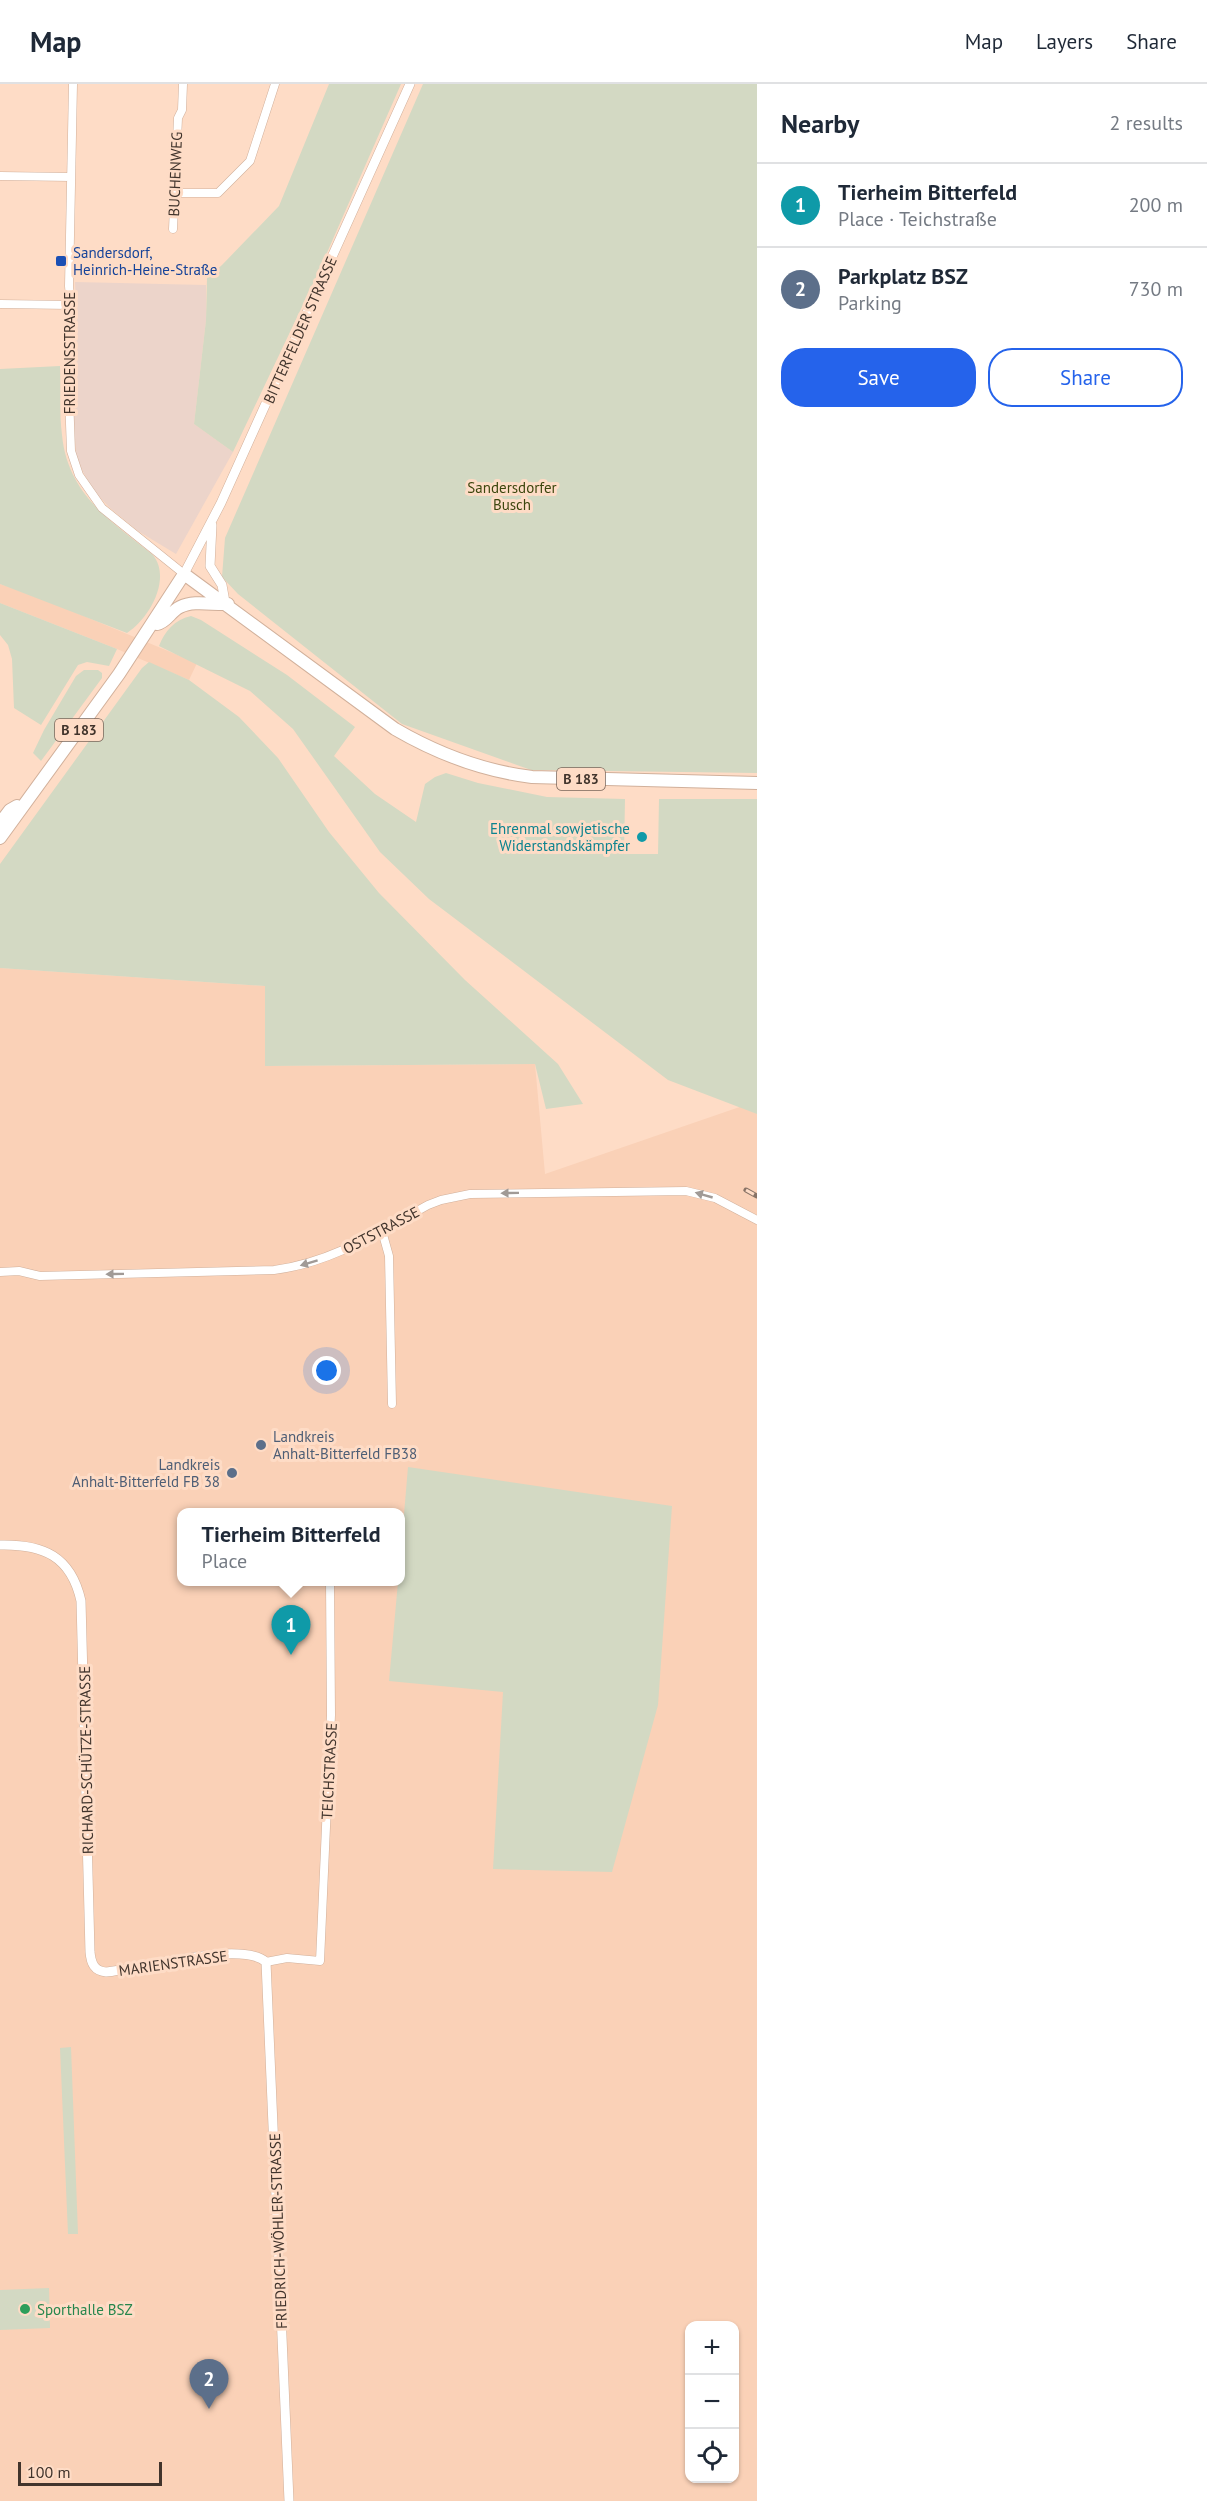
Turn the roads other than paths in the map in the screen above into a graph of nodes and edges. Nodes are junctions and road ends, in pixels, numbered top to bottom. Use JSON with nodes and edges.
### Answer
{"nodes":[{"id":1,"x":73,"y":84,"type":"edge"},
{"id":2,"x":183,"y":84,"type":"edge"},
{"id":3,"x":275,"y":84,"type":"edge"},
{"id":4,"x":410,"y":84,"type":"edge"},
{"id":5,"x":0,"y":176,"type":"edge"},
{"id":6,"x":71,"y":177,"type":"junction"},
{"id":7,"x":175,"y":193,"type":"junction"},
{"id":8,"x":173,"y":229,"type":"dead end"},
{"id":9,"x":0,"y":304,"type":"edge"},
{"id":10,"x":70,"y":304,"type":"junction"},
{"id":11,"x":212,"y":522,"type":"junction"},
{"id":12,"x":184,"y":574,"type":"junction"},
{"id":13,"x":227,"y":603,"type":"junction"},
{"id":14,"x":149,"y":630,"type":"junction"},
{"id":15,"x":757,"y":783,"type":"edge"},
{"id":16,"x":28,"y":799,"type":"junction"},
{"id":17,"x":0,"y":823,"type":"edge"},
{"id":18,"x":0,"y":838,"type":"edge"},
{"id":19,"x":757,"y":1220,"type":"edge"},
{"id":20,"x":382,"y":1231,"type":"junction"},
{"id":21,"x":0,"y":1272,"type":"edge"},
{"id":22,"x":392,"y":1404,"type":"dead end"},
{"id":23,"x":0,"y":1545,"type":"edge"},
{"id":24,"x":330,"y":1586,"type":"edge"},
{"id":25,"x":320,"y":1961,"type":"joint"},
{"id":26,"x":266,"y":1962,"type":"junction"},
{"id":27,"x":96,"y":1969,"type":"joint"},
{"id":28,"x":289,"y":2501,"type":"edge"}],
"edges":[{"from":1,"to":6,"type":"street","name":"FRIEDENSSTRASSE"},
{"from":2,"to":7,"type":"street","name":"BUCHENWEG"},
{"from":3,"to":7,"type":"street"},
{"from":4,"to":11,"type":"street","name":"BITTERFELDER STRASSE"},
{"from":5,"to":6,"type":"street"},
{"from":6,"to":10,"type":"street","name":"FRIEDENSSTRASSE"},
{"from":7,"to":8,"type":"street","name":"BUCHENWEG"},
{"from":9,"to":10,"type":"street"},
{"from":10,"to":12,"type":"street","name":"FRIEDENSSTRASSE"},
{"from":11,"to":12,"type":"street","name":"BITTERFELDER STRASSE"},
{"from":11,"to":13,"type":"street"},
{"from":12,"to":13,"type":"main road","number":"B 183"},
{"from":12,"to":14,"type":"main road","number":"B 183"},
{"from":13,"to":14,"type":"main road","number":"B 183"},
{"from":13,"to":15,"type":"main road","number":"B 183"},
{"from":14,"to":16,"type":"main road","number":"B 183"},
{"from":16,"to":17,"type":"main road"},
{"from":16,"to":18,"type":"main road","number":"B 183"},
{"from":19,"to":20,"type":"street","name":"OSTSTRASSE","one_way":true},
{"from":20,"to":21,"type":"street","name":"OSTSTRASSE","one_way":true},
{"from":20,"to":22,"type":"street"},
{"from":23,"to":27,"type":"street","name":"RICHARD-SCHÜTZE-STRASSE"},
{"from":24,"to":25,"type":"street","name":"TEICHSTRASSE"},
{"from":25,"to":26,"type":"street","name":"MARIENSTRASSE"},
{"from":26,"to":27,"type":"street","name":"MARIENSTRASSE"},
{"from":26,"to":28,"type":"street","name":"FRIEDRICH-WÖHLER-STRASSE"}]}
